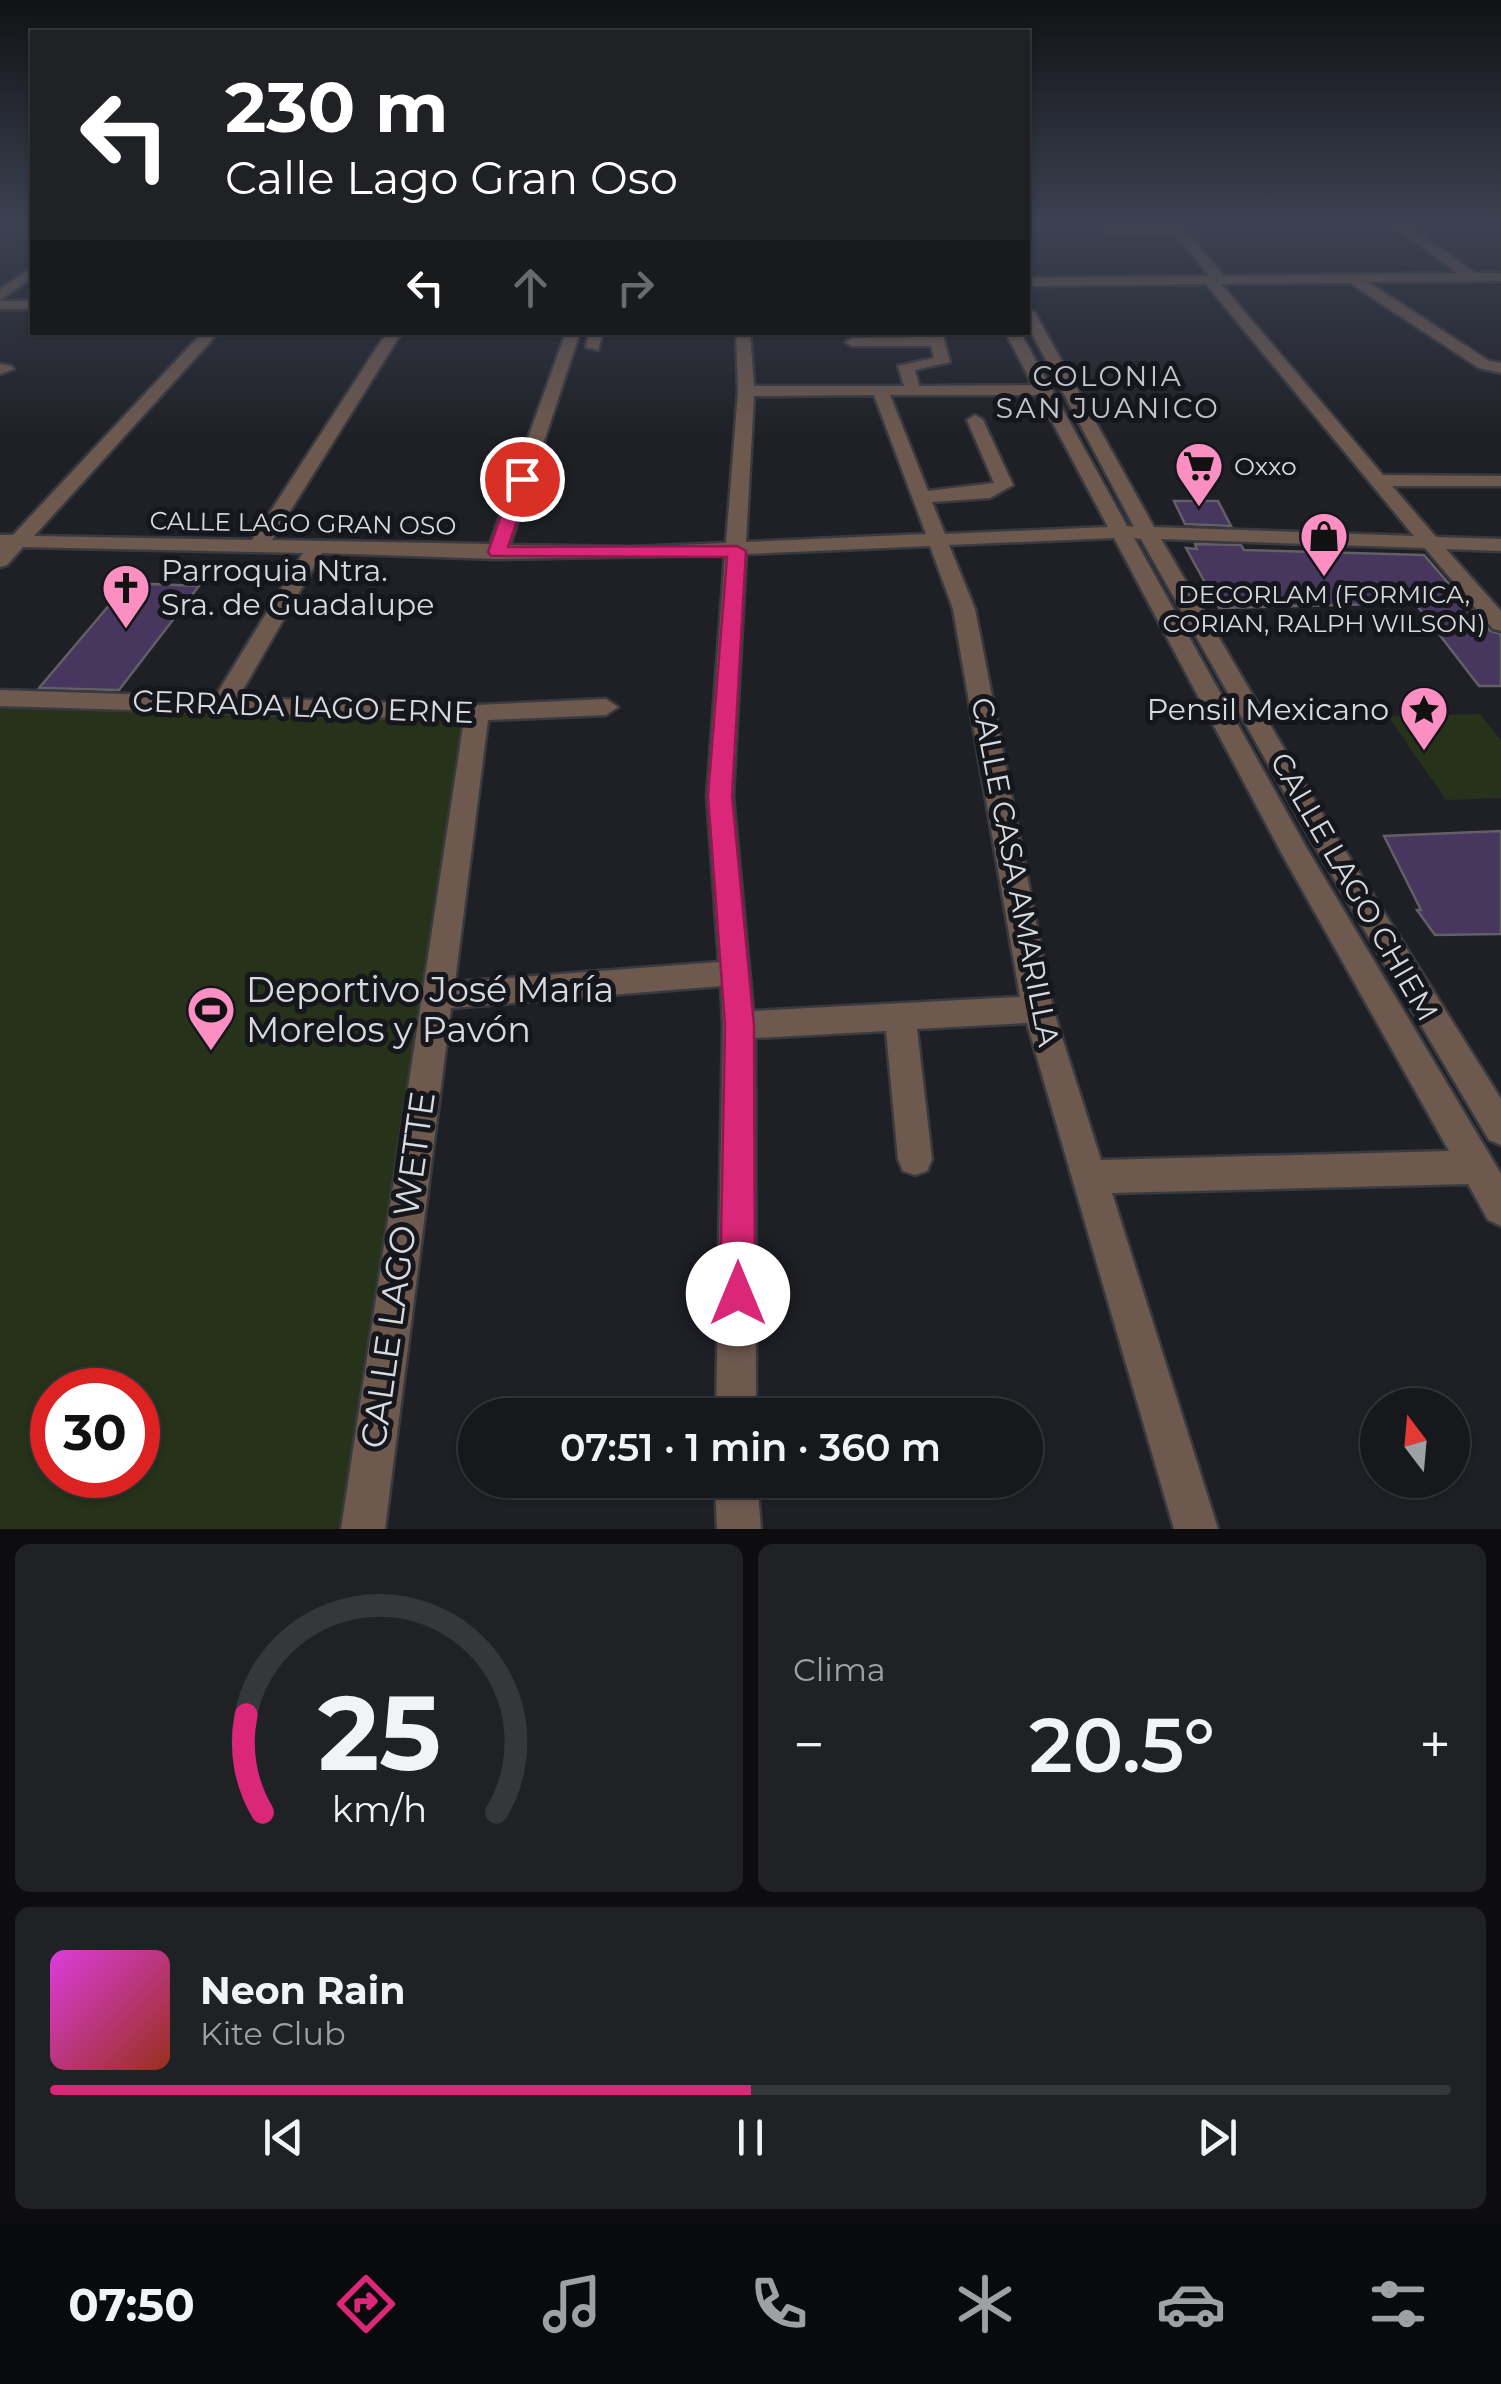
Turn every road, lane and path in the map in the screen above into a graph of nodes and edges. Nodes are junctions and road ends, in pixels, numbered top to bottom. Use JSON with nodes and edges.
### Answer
{"nodes":[{"id":1,"x":1229,"y":297,"type":"edge"},
{"id":2,"x":1381,"y":297,"type":"edge"},
{"id":3,"x":30,"y":304,"type":"edge"},
{"id":4,"x":0,"y":305,"type":"edge"},
{"id":5,"x":1030,"y":317,"type":"edge"},
{"id":6,"x":209,"y":335,"type":"edge"},
{"id":7,"x":393,"y":335,"type":"edge"},
{"id":8,"x":572,"y":335,"type":"edge"},
{"id":9,"x":743,"y":335,"type":"edge"},
{"id":10,"x":1013,"y":335,"type":"edge"},
{"id":11,"x":936,"y":337,"type":"edge"},
{"id":12,"x":852,"y":342,"type":"dead end"},
{"id":13,"x":1501,"y":368,"type":"edge"},
{"id":14,"x":1040,"y":390,"type":"junction"},
{"id":15,"x":746,"y":391,"type":"junction"},
{"id":16,"x":913,"y":391,"type":"junction"},
{"id":17,"x":880,"y":392,"type":"junction"},
{"id":18,"x":975,"y":420,"type":"dead end"},
{"id":19,"x":1380,"y":480,"type":"junction"},
{"id":20,"x":1501,"y":481,"type":"edge"},
{"id":21,"x":923,"y":497,"type":"junction"},
{"id":22,"x":1132,"y":532,"type":"junction"},
{"id":23,"x":940,"y":540,"type":"junction"},
{"id":24,"x":10,"y":541,"type":"edge"},
{"id":25,"x":1428,"y":543,"type":"junction"},
{"id":26,"x":1501,"y":545,"type":"edge"},
{"id":27,"x":258,"y":546,"type":"junction"},
{"id":28,"x":316,"y":547,"type":"junction"},
{"id":29,"x":737,"y":551,"type":"junction"},
{"id":30,"x":497,"y":552,"type":"junction"},
{"id":31,"x":0,"y":562,"type":"edge"},
{"id":32,"x":1501,"y":624,"type":"edge"},
{"id":33,"x":0,"y":698,"type":"edge"},
{"id":34,"x":223,"y":704,"type":"junction"},
{"id":35,"x":606,"y":707,"type":"dead end"},
{"id":36,"x":477,"y":713,"type":"junction"},
{"id":37,"x":733,"y":973,"type":"junction"},
{"id":38,"x":435,"y":996,"type":"junction"},
{"id":39,"x":1038,"y":1009,"type":"junction"},
{"id":40,"x":900,"y":1018,"type":"junction"},
{"id":41,"x":740,"y":1025,"type":"junction"},
{"id":42,"x":1501,"y":1129,"type":"edge"},
{"id":43,"x":916,"y":1160,"type":"dead end"},
{"id":44,"x":1476,"y":1167,"type":"junction"},
{"id":45,"x":1087,"y":1177,"type":"junction"},
{"id":46,"x":1501,"y":1208,"type":"edge"},
{"id":47,"x":736,"y":1398,"type":"edge"},
{"id":48,"x":737,"y":1498,"type":"edge"},
{"id":49,"x":363,"y":1529,"type":"edge"},
{"id":50,"x":739,"y":1529,"type":"edge"},
{"id":51,"x":1196,"y":1529,"type":"edge"}],
"edges":[{"from":1,"to":19,"type":"street"},
{"from":2,"to":13,"type":"street"},
{"from":3,"to":4,"type":"street"},
{"from":5,"to":22,"type":"street","name":"CALLE LAGO CHIEM"},
{"from":6,"to":24,"type":"street"},
{"from":7,"to":27,"type":"street"},
{"from":8,"to":30,"type":"street"},
{"from":9,"to":15,"type":"street"},
{"from":10,"to":14,"type":"street","name":"CALLE LAGO CHIEM"},
{"from":11,"to":12,"type":"street"},
{"from":11,"to":16,"type":"street"},
{"from":14,"to":16,"type":"street"},
{"from":14,"to":22,"type":"street","name":"CALLE LAGO CHIEM"},
{"from":15,"to":17,"type":"street"},
{"from":15,"to":29,"type":"street"},
{"from":16,"to":17,"type":"street"},
{"from":17,"to":21,"type":"street","name":"CALLE CASA AMARILLA"},
{"from":18,"to":21,"type":"street"},
{"from":19,"to":20,"type":"street"},
{"from":19,"to":25,"type":"street"},
{"from":21,"to":23,"type":"street","name":"CALLE CASA AMARILLA"},
{"from":22,"to":23,"type":"street","name":"CALLE LAGO GRAN OSO"},
{"from":22,"to":25,"type":"street","name":"CALLE LAGO GRAN OSO"},
{"from":22,"to":42,"type":"street","name":"CALLE LAGO CHIEM"},
{"from":22,"to":44,"type":"street","name":"CALLE LAGO CHIEM"},
{"from":23,"to":29,"type":"street","name":"CALLE LAGO GRAN OSO"},
{"from":23,"to":39,"type":"street","name":"CALLE CASA AMARILLA"},
{"from":24,"to":27,"type":"street","name":"CALLE LAGO GRAN OSO"},
{"from":24,"to":31,"type":"street"},
{"from":25,"to":26,"type":"street","name":"CALLE LAGO GRAN OSO"},
{"from":25,"to":32,"type":"street"},
{"from":27,"to":28,"type":"street","name":"CALLE LAGO GRAN OSO"},
{"from":28,"to":30,"type":"street","name":"CALLE LAGO GRAN OSO"},
{"from":28,"to":34,"type":"street"},
{"from":29,"to":30,"type":"street","name":"CALLE LAGO GRAN OSO"},
{"from":29,"to":37,"type":"street"},
{"from":33,"to":34,"type":"street","name":"CERRADA LAGO ERNE"},
{"from":34,"to":36,"type":"street","name":"CERRADA LAGO ERNE"},
{"from":35,"to":36,"type":"street","name":"CERRADA LAGO ERNE"},
{"from":36,"to":38,"type":"street","name":"CALLE LAGO WETTE"},
{"from":37,"to":38,"type":"street"},
{"from":37,"to":41,"type":"street"},
{"from":38,"to":49,"type":"street","name":"CALLE LAGO WETTE"},
{"from":39,"to":40,"type":"street"},
{"from":39,"to":45,"type":"street","name":"CALLE CASA AMARILLA"},
{"from":40,"to":41,"type":"street"},
{"from":40,"to":43,"type":"street"},
{"from":41,"to":47,"type":"street"},
{"from":44,"to":45,"type":"street"},
{"from":44,"to":46,"type":"street","name":"CALLE LAGO CHIEM"},
{"from":45,"to":51,"type":"street","name":"CALLE CASA AMARILLA"},
{"from":48,"to":50,"type":"street"}]}
